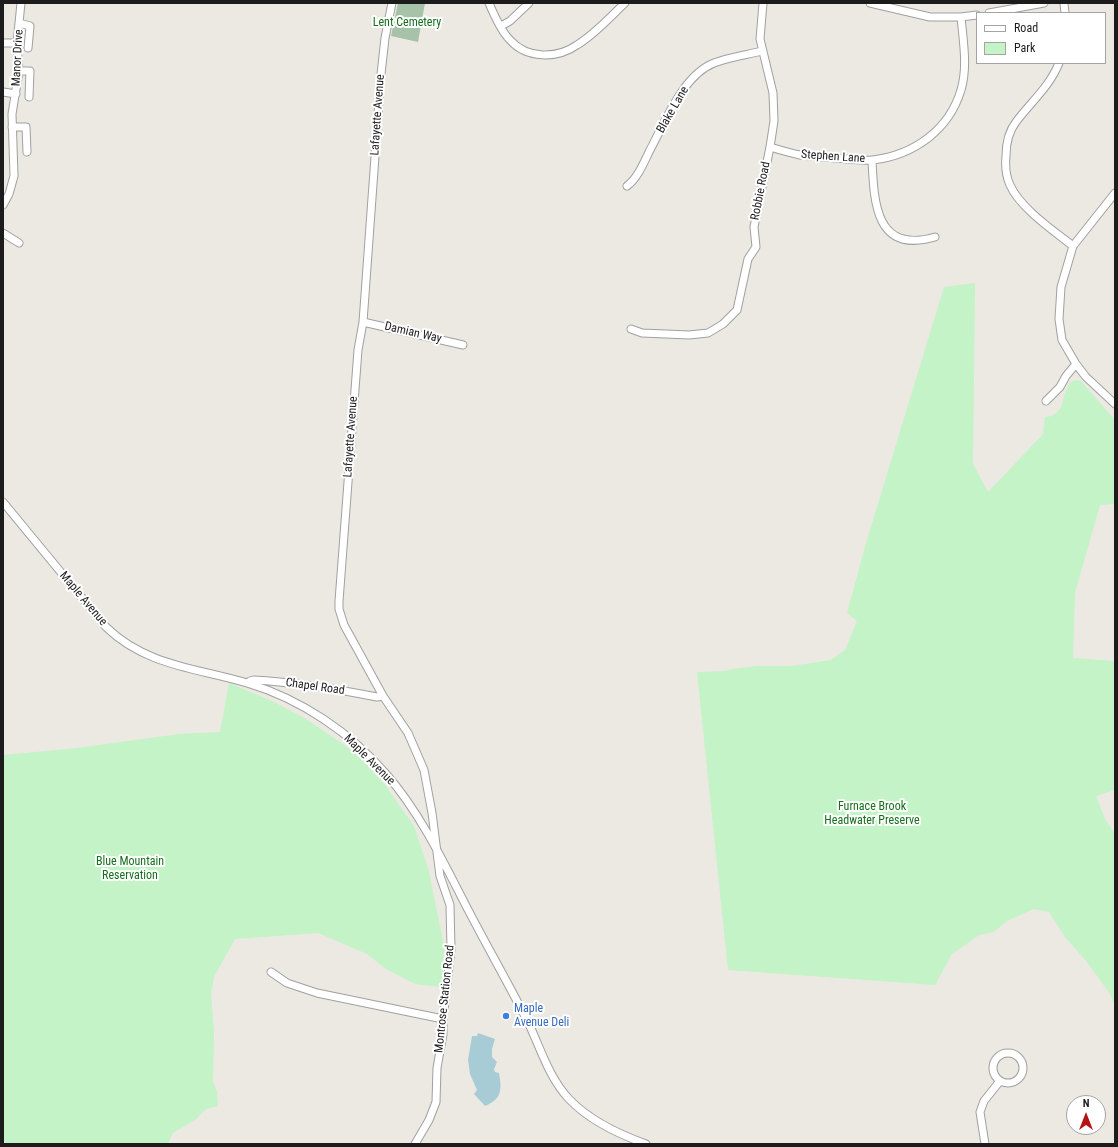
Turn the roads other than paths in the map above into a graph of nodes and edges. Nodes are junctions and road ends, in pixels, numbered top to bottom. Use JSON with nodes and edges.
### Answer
{"nodes":[{"id":1,"x":20,"y":3,"type":"edge"},
{"id":2,"x":392,"y":3,"type":"edge"},
{"id":3,"x":489,"y":3,"type":"edge"},
{"id":4,"x":529,"y":3,"type":"edge"},
{"id":5,"x":626,"y":3,"type":"edge"},
{"id":6,"x":763,"y":3,"type":"edge"},
{"id":7,"x":870,"y":3,"type":"edge"},
{"id":8,"x":1044,"y":3,"type":"edge"},
{"id":9,"x":994,"y":12,"type":"edge"},
{"id":10,"x":976,"y":15,"type":"edge"},
{"id":11,"x":961,"y":17,"type":"junction"},
{"id":12,"x":19,"y":23,"type":"junction"},
{"id":13,"x":500,"y":26,"type":"junction"},
{"id":14,"x":3,"y":43,"type":"edge"},
{"id":15,"x":17,"y":44,"type":"junction"},
{"id":16,"x":28,"y":48,"type":"dead end"},
{"id":17,"x":762,"y":51,"type":"junction"},
{"id":18,"x":1059,"y":64,"type":"edge"},
{"id":19,"x":19,"y":71,"type":"junction"},
{"id":20,"x":3,"y":92,"type":"edge"},
{"id":21,"x":16,"y":94,"type":"junction"},
{"id":22,"x":29,"y":97,"type":"dead end"},
{"id":23,"x":12,"y":127,"type":"junction"},
{"id":24,"x":770,"y":147,"type":"junction"},
{"id":25,"x":27,"y":152,"type":"dead end"},
{"id":26,"x":872,"y":160,"type":"junction"},
{"id":27,"x":627,"y":186,"type":"dead end"},
{"id":28,"x":1115,"y":193,"type":"edge"},
{"id":29,"x":3,"y":205,"type":"edge"},
{"id":30,"x":3,"y":233,"type":"edge"},
{"id":31,"x":936,"y":237,"type":"dead end"},
{"id":32,"x":19,"y":243,"type":"dead end"},
{"id":33,"x":1073,"y":246,"type":"junction"},
{"id":34,"x":363,"y":322,"type":"junction"},
{"id":35,"x":631,"y":329,"type":"dead end"},
{"id":36,"x":463,"y":345,"type":"dead end"},
{"id":37,"x":1076,"y":364,"type":"junction"},
{"id":38,"x":1046,"y":401,"type":"dead end"},
{"id":39,"x":1115,"y":404,"type":"edge"},
{"id":40,"x":3,"y":502,"type":"edge"},
{"id":41,"x":248,"y":683,"type":"junction"},
{"id":42,"x":383,"y":696,"type":"junction"},
{"id":43,"x":437,"y":851,"type":"junction"},
{"id":44,"x":271,"y":972,"type":"dead end"},
{"id":45,"x":442,"y":1019,"type":"junction"},
{"id":46,"x":1000,"y":1082,"type":"junction"},
{"id":47,"x":415,"y":1144,"type":"edge"},
{"id":48,"x":646,"y":1144,"type":"edge"},
{"id":49,"x":985,"y":1144,"type":"edge"}],
"edges":[{"from":1,"to":12,"type":"street","name":"Manor Drive"},
{"from":2,"to":34,"type":"street","name":"Lafayette Avenue"},
{"from":3,"to":13,"type":"street"},
{"from":4,"to":13,"type":"street"},
{"from":5,"to":13,"type":"street"},
{"from":6,"to":17,"type":"street","name":"Robbie Road"},
{"from":7,"to":11,"type":"street"},
{"from":8,"to":9,"type":"street"},
{"from":10,"to":11,"type":"street"},
{"from":11,"to":26,"type":"street","name":"Stephen Lane"},
{"from":12,"to":15,"type":"street","name":"Manor Drive"},
{"from":12,"to":16,"type":"street"},
{"from":14,"to":15,"type":"street"},
{"from":15,"to":19,"type":"street","name":"Manor Drive"},
{"from":17,"to":24,"type":"street","name":"Robbie Road"},
{"from":17,"to":27,"type":"street","name":"Blake Lane"},
{"from":18,"to":33,"type":"street"},
{"from":19,"to":21,"type":"street","name":"Manor Drive"},
{"from":19,"to":22,"type":"street"},
{"from":20,"to":21,"type":"street"},
{"from":21,"to":23,"type":"street","name":"Manor Drive"},
{"from":23,"to":25,"type":"street"},
{"from":23,"to":29,"type":"street","name":"Manor Drive"},
{"from":24,"to":26,"type":"street","name":"Stephen Lane"},
{"from":24,"to":35,"type":"street","name":"Robbie Road"},
{"from":26,"to":31,"type":"street"},
{"from":28,"to":33,"type":"street"},
{"from":30,"to":32,"type":"street"},
{"from":33,"to":37,"type":"street"},
{"from":34,"to":36,"type":"street","name":"Damian Way"},
{"from":34,"to":42,"type":"street","name":"Lafayette Avenue"},
{"from":37,"to":38,"type":"street"},
{"from":37,"to":39,"type":"street"},
{"from":40,"to":41,"type":"street","name":"Maple Avenue"},
{"from":41,"to":42,"type":"street","name":"Chapel Road"},
{"from":41,"to":43,"type":"street","name":"Maple Avenue"},
{"from":42,"to":43,"type":"street","name":"Lafayette Avenue"},
{"from":43,"to":45,"type":"street","name":"Montrose Station Road"},
{"from":43,"to":48,"type":"street","name":"Maple Avenue"},
{"from":44,"to":45,"type":"street"},
{"from":45,"to":47,"type":"street","name":"Montrose Station Road"},
{"from":46,"to":46,"type":"street"},
{"from":46,"to":49,"type":"street"}]}
